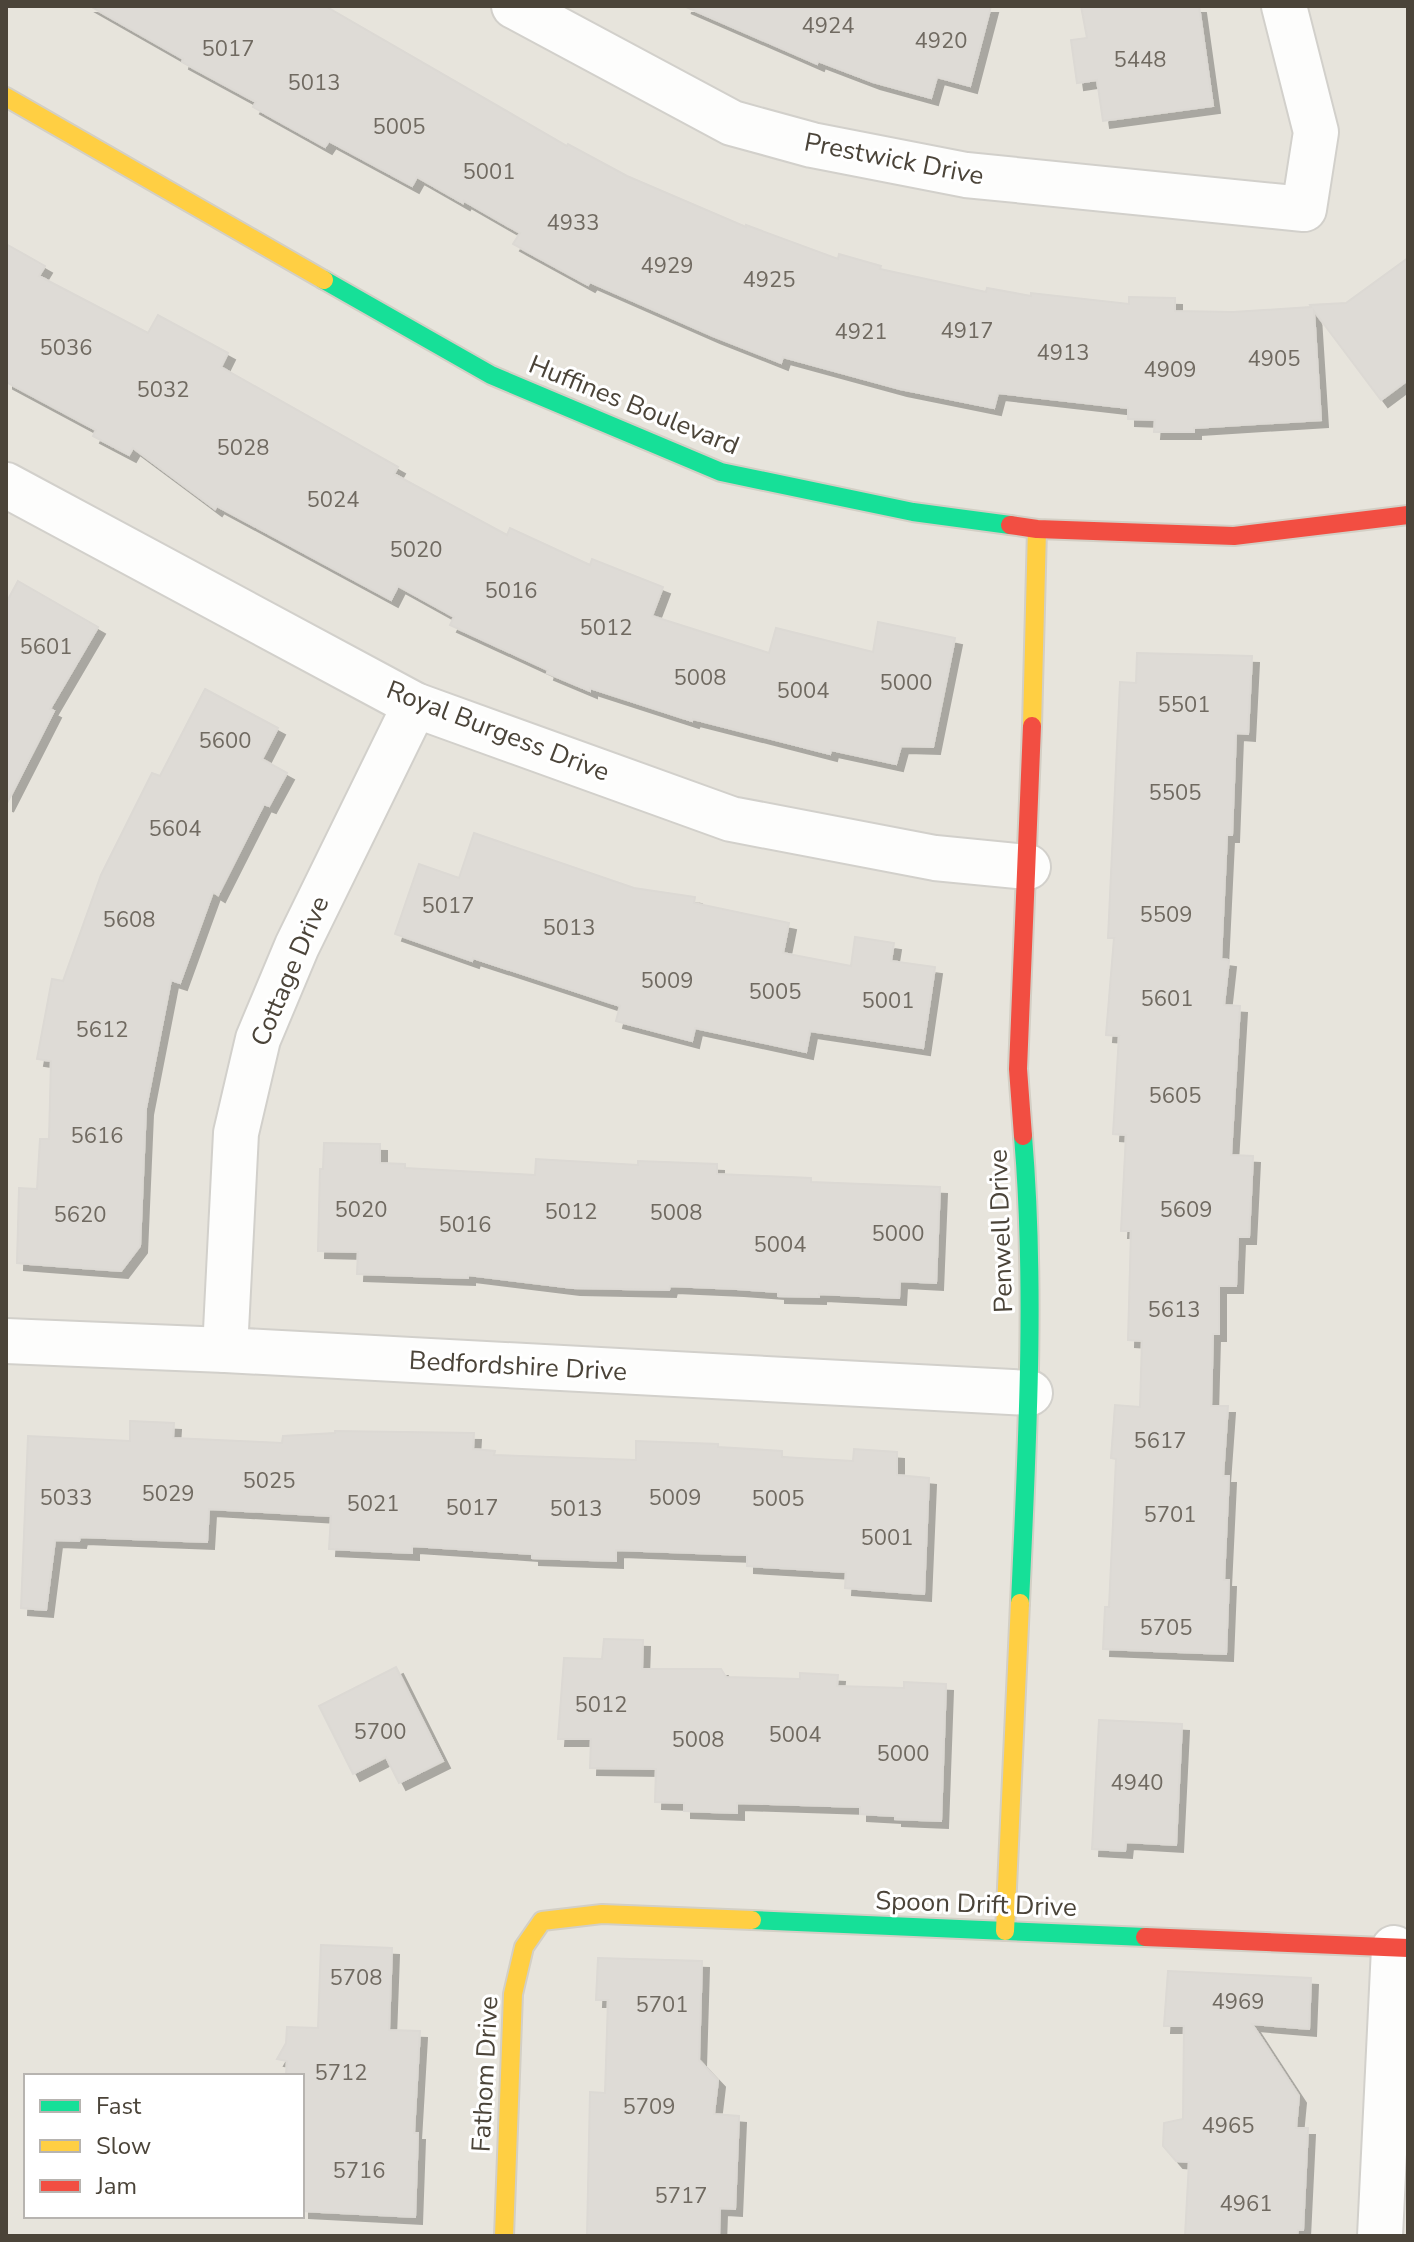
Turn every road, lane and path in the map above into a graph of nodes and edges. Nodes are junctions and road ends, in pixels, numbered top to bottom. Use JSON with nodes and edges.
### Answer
{"nodes":[{"id":1,"x":514,"y":6,"type":"edge"},
{"id":2,"x":1284,"y":6,"type":"edge"},
{"id":3,"x":574,"y":21,"type":"edge"},
{"id":4,"x":6,"y":97,"type":"edge"},
{"id":5,"x":6,"y":485,"type":"edge"},
{"id":6,"x":1408,"y":515,"type":"edge"},
{"id":7,"x":1037,"y":529,"type":"junction"},
{"id":8,"x":415,"y":705,"type":"junction"},
{"id":9,"x":1028,"y":867,"type":"junction"},
{"id":10,"x":6,"y":1341,"type":"edge"},
{"id":11,"x":225,"y":1350,"type":"junction"},
{"id":12,"x":1030,"y":1393,"type":"junction"},
{"id":13,"x":542,"y":1921,"type":"joint"},
{"id":14,"x":1005,"y":1931,"type":"junction"},
{"id":15,"x":1401,"y":1948,"type":"edge"},
{"id":16,"x":504,"y":2236,"type":"edge"},
{"id":17,"x":1380,"y":2236,"type":"edge"}],
"edges":[{"from":1,"to":3,"type":"street","name":"Prestwick Drive"},
{"from":2,"to":3,"type":"street","name":"Prestwick Drive"},
{"from":4,"to":7,"type":"street","name":"Huffines Boulevard"},
{"from":5,"to":8,"type":"street","name":"Royal Burgess Drive"},
{"from":6,"to":7,"type":"street","name":"Huffines Boulevard"},
{"from":7,"to":9,"type":"street","name":"Penwell Drive"},
{"from":8,"to":9,"type":"street","name":"Royal Burgess Drive"},
{"from":8,"to":11,"type":"street","name":"Cottage Drive"},
{"from":9,"to":12,"type":"street","name":"Penwell Drive"},
{"from":10,"to":11,"type":"street","name":"Bedfordshire Drive"},
{"from":11,"to":12,"type":"street","name":"Bedfordshire Drive"},
{"from":12,"to":14,"type":"street","name":"Penwell Drive"},
{"from":13,"to":14,"type":"street","name":"Spoon Drift Drive"},
{"from":13,"to":16,"type":"street","name":"Fathom Drive"},
{"from":14,"to":15,"type":"street","name":"Spoon Drift Drive"},
{"from":15,"to":17,"type":"street"}]}
